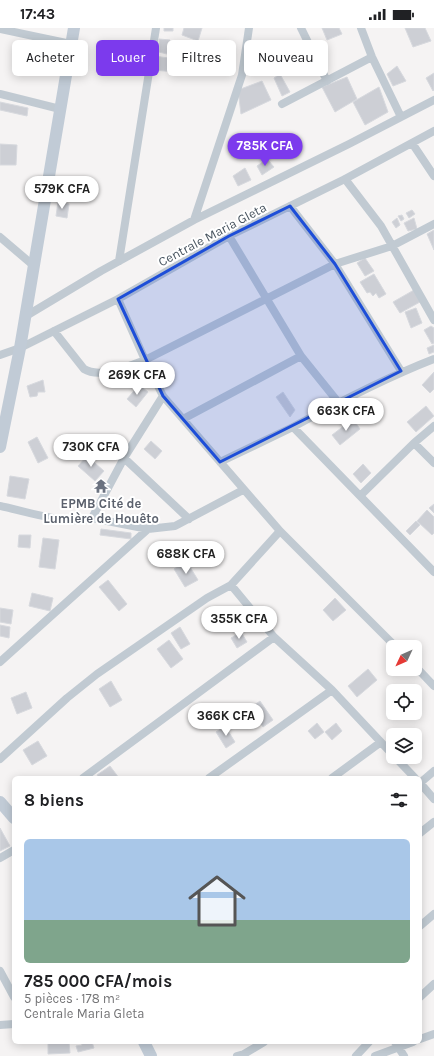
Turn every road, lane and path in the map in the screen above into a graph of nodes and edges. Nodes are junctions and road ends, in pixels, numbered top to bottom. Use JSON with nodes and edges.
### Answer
{"nodes":[{"id":1,"x":74,"y":28,"type":"edge"},
{"id":2,"x":156,"y":28,"type":"edge"},
{"id":3,"x":250,"y":28,"type":"edge"},
{"id":4,"x":301,"y":28,"type":"edge"},
{"id":5,"x":361,"y":28,"type":"edge"},
{"id":6,"x":0,"y":29,"type":"edge"},
{"id":7,"x":52,"y":40,"type":"edge"},
{"id":8,"x":72,"y":40,"type":"edge"},
{"id":9,"x":372,"y":58,"type":"junction"},
{"id":10,"x":66,"y":76,"type":"edge"},
{"id":11,"x":327,"y":81,"type":"junction"},
{"id":12,"x":0,"y":94,"type":"edge"},
{"id":13,"x":434,"y":100,"type":"edge"},
{"id":14,"x":282,"y":104,"type":"dead end"},
{"id":15,"x":60,"y":109,"type":"junction"},
{"id":16,"x":401,"y":117,"type":"junction"},
{"id":17,"x":434,"y":131,"type":"edge"},
{"id":18,"x":412,"y":143,"type":"junction"},
{"id":19,"x":434,"y":176,"type":"edge"},
{"id":20,"x":345,"y":179,"type":"junction"},
{"id":21,"x":290,"y":206,"type":"junction"},
{"id":22,"x":194,"y":220,"type":"junction"},
{"id":23,"x":434,"y":224,"type":"edge"},
{"id":24,"x":229,"y":236,"type":"junction"},
{"id":25,"x":0,"y":237,"type":"edge"},
{"id":26,"x":392,"y":246,"type":"junction"},
{"id":27,"x":120,"y":261,"type":"junction"},
{"id":28,"x":335,"y":264,"type":"junction"},
{"id":29,"x":34,"y":266,"type":"junction"},
{"id":30,"x":118,"y":299,"type":"junction"},
{"id":31,"x":266,"y":299,"type":"junction"},
{"id":32,"x":26,"y":316,"type":"junction"},
{"id":33,"x":434,"y":320,"type":"edge"},
{"id":34,"x":54,"y":331,"type":"junction"},
{"id":35,"x":20,"y":348,"type":"junction"},
{"id":36,"x":0,"y":355,"type":"edge"},
{"id":37,"x":301,"y":356,"type":"junction"},
{"id":38,"x":434,"y":359,"type":"edge"},
{"id":39,"x":145,"y":360,"type":"junction"},
{"id":40,"x":401,"y":371,"type":"junction"},
{"id":41,"x":162,"y":396,"type":"junction"},
{"id":42,"x":338,"y":402,"type":"junction"},
{"id":43,"x":183,"y":419,"type":"junction"},
{"id":44,"x":434,"y":426,"type":"edge"},
{"id":45,"x":293,"y":427,"type":"junction"},
{"id":46,"x":414,"y":443,"type":"junction"},
{"id":47,"x":0,"y":447,"type":"edge"},
{"id":48,"x":124,"y":458,"type":"junction"},
{"id":49,"x":220,"y":462,"type":"junction"},
{"id":50,"x":434,"y":463,"type":"edge"},
{"id":51,"x":243,"y":490,"type":"junction"},
{"id":52,"x":360,"y":496,"type":"junction"},
{"id":53,"x":0,"y":506,"type":"edge"},
{"id":54,"x":92,"y":518,"type":"junction"},
{"id":55,"x":189,"y":519,"type":"junction"},
{"id":56,"x":148,"y":529,"type":"junction"},
{"id":57,"x":280,"y":531,"type":"junction"},
{"id":58,"x":434,"y":572,"type":"edge"},
{"id":59,"x":231,"y":585,"type":"junction"},
{"id":60,"x":274,"y":637,"type":"junction"},
{"id":61,"x":389,"y":640,"type":"edge"},
{"id":62,"x":0,"y":662,"type":"edge"},
{"id":63,"x":422,"y":673,"type":"edge"},
{"id":64,"x":434,"y":686,"type":"edge"},
{"id":65,"x":332,"y":690,"type":"junction"},
{"id":66,"x":381,"y":742,"type":"junction"},
{"id":67,"x":386,"y":747,"type":"edge"},
{"id":68,"x":0,"y":759,"type":"edge"},
{"id":69,"x":402,"y":764,"type":"edge"},
{"id":70,"x":434,"y":771,"type":"edge"},
{"id":71,"x":86,"y":776,"type":"edge"},
{"id":72,"x":212,"y":776,"type":"edge"},
{"id":73,"x":335,"y":776,"type":"edge"},
{"id":74,"x":413,"y":776,"type":"edge"},
{"id":75,"x":422,"y":781,"type":"edge"},
{"id":76,"x":422,"y":785,"type":"edge"},
{"id":77,"x":434,"y":798,"type":"edge"},
{"id":78,"x":0,"y":802,"type":"edge"},
{"id":79,"x":12,"y":816,"type":"edge"},
{"id":80,"x":434,"y":822,"type":"edge"},
{"id":81,"x":422,"y":831,"type":"edge"},
{"id":82,"x":12,"y":851,"type":"edge"},
{"id":83,"x":0,"y":858,"type":"edge"},
{"id":84,"x":434,"y":914,"type":"edge"},
{"id":85,"x":422,"y":924,"type":"edge"},
{"id":86,"x":0,"y":971,"type":"edge"},
{"id":87,"x":434,"y":984,"type":"edge"},
{"id":88,"x":12,"y":993,"type":"edge"},
{"id":89,"x":422,"y":995,"type":"edge"},
{"id":90,"x":12,"y":1024,"type":"edge"},
{"id":91,"x":0,"y":1025,"type":"edge"},
{"id":92,"x":434,"y":1034,"type":"edge"},
{"id":93,"x":422,"y":1038,"type":"edge"},
{"id":94,"x":145,"y":1044,"type":"edge"},
{"id":95,"x":261,"y":1044,"type":"edge"},
{"id":96,"x":367,"y":1044,"type":"edge"},
{"id":97,"x":397,"y":1045,"type":"edge"},
{"id":98,"x":151,"y":1056,"type":"edge"},
{"id":99,"x":237,"y":1056,"type":"edge"},
{"id":100,"x":356,"y":1056,"type":"edge"},
{"id":101,"x":375,"y":1056,"type":"edge"},
{"id":102,"x":404,"y":1056,"type":"edge"}],
"edges":[{"from":1,"to":8,"type":"street"},
{"from":2,"to":27,"type":"street"},
{"from":3,"to":22,"type":"street"},
{"from":4,"to":11,"type":"street"},
{"from":5,"to":9,"type":"street"},
{"from":6,"to":7,"type":"street"},
{"from":9,"to":11,"type":"street"},
{"from":9,"to":16,"type":"street"},
{"from":10,"to":15,"type":"street"},
{"from":11,"to":14,"type":"street"},
{"from":12,"to":15,"type":"street"},
{"from":13,"to":16,"type":"street"},
{"from":15,"to":29,"type":"street"},
{"from":16,"to":22,"type":"street"},
{"from":17,"to":18,"type":"street","name":"Centrale Maria Gleta"},
{"from":18,"to":19,"type":"street"},
{"from":18,"to":20,"type":"street","name":"Centrale Maria Gleta"},
{"from":20,"to":21,"type":"street","name":"Centrale Maria Gleta"},
{"from":20,"to":26,"type":"street"},
{"from":21,"to":24,"type":"street","name":"Centrale Maria Gleta"},
{"from":21,"to":28,"type":"street"},
{"from":22,"to":27,"type":"street"},
{"from":23,"to":26,"type":"street"},
{"from":24,"to":30,"type":"street","name":"Centrale Maria Gleta"},
{"from":24,"to":31,"type":"street"},
{"from":25,"to":29,"type":"street"},
{"from":26,"to":28,"type":"street"},
{"from":26,"to":33,"type":"street"},
{"from":27,"to":32,"type":"street"},
{"from":28,"to":31,"type":"street"},
{"from":28,"to":40,"type":"street"},
{"from":29,"to":32,"type":"street"},
{"from":30,"to":34,"type":"street","name":"Centrale Maria Gleta"},
{"from":30,"to":39,"type":"street"},
{"from":31,"to":37,"type":"street"},
{"from":31,"to":39,"type":"street"},
{"from":32,"to":35,"type":"street"},
{"from":34,"to":35,"type":"street","name":"Centrale Maria Gleta"},
{"from":34,"to":39,"type":"street"},
{"from":35,"to":36,"type":"street","name":"Centrale Maria Gleta"},
{"from":35,"to":47,"type":"street"},
{"from":37,"to":42,"type":"street"},
{"from":37,"to":43,"type":"street"},
{"from":38,"to":40,"type":"street"},
{"from":39,"to":41,"type":"street"},
{"from":40,"to":42,"type":"street"},
{"from":41,"to":43,"type":"street"},
{"from":41,"to":48,"type":"street"},
{"from":42,"to":45,"type":"street"},
{"from":43,"to":49,"type":"street"},
{"from":44,"to":46,"type":"street"},
{"from":45,"to":49,"type":"street"},
{"from":45,"to":52,"type":"street"},
{"from":46,"to":50,"type":"street"},
{"from":46,"to":52,"type":"street"},
{"from":48,"to":54,"type":"street"},
{"from":48,"to":55,"type":"street"},
{"from":49,"to":51,"type":"street"},
{"from":51,"to":55,"type":"street"},
{"from":51,"to":57,"type":"street"},
{"from":52,"to":58,"type":"street"},
{"from":53,"to":54,"type":"street"},
{"from":54,"to":56,"type":"street"},
{"from":55,"to":56,"type":"street"},
{"from":56,"to":62,"type":"street"},
{"from":57,"to":59,"type":"street"},
{"from":57,"to":61,"type":"street"},
{"from":59,"to":60,"type":"street"},
{"from":59,"to":68,"type":"street"},
{"from":60,"to":65,"type":"street"},
{"from":60,"to":71,"type":"street"},
{"from":63,"to":64,"type":"street"},
{"from":65,"to":66,"type":"street"},
{"from":65,"to":72,"type":"street"},
{"from":66,"to":67,"type":"street"},
{"from":66,"to":73,"type":"street"},
{"from":69,"to":74,"type":"street"},
{"from":70,"to":75,"type":"street"},
{"from":76,"to":77,"type":"street"},
{"from":78,"to":79,"type":"street"},
{"from":80,"to":81,"type":"street"},
{"from":82,"to":83,"type":"street"},
{"from":84,"to":85,"type":"street"},
{"from":86,"to":88,"type":"street"},
{"from":87,"to":89,"type":"street"},
{"from":90,"to":91,"type":"street"},
{"from":92,"to":93,"type":"street"},
{"from":94,"to":98,"type":"street"},
{"from":95,"to":99,"type":"street"},
{"from":96,"to":100,"type":"street"},
{"from":97,"to":101,"type":"street"},
{"from":97,"to":102,"type":"street"}]}
